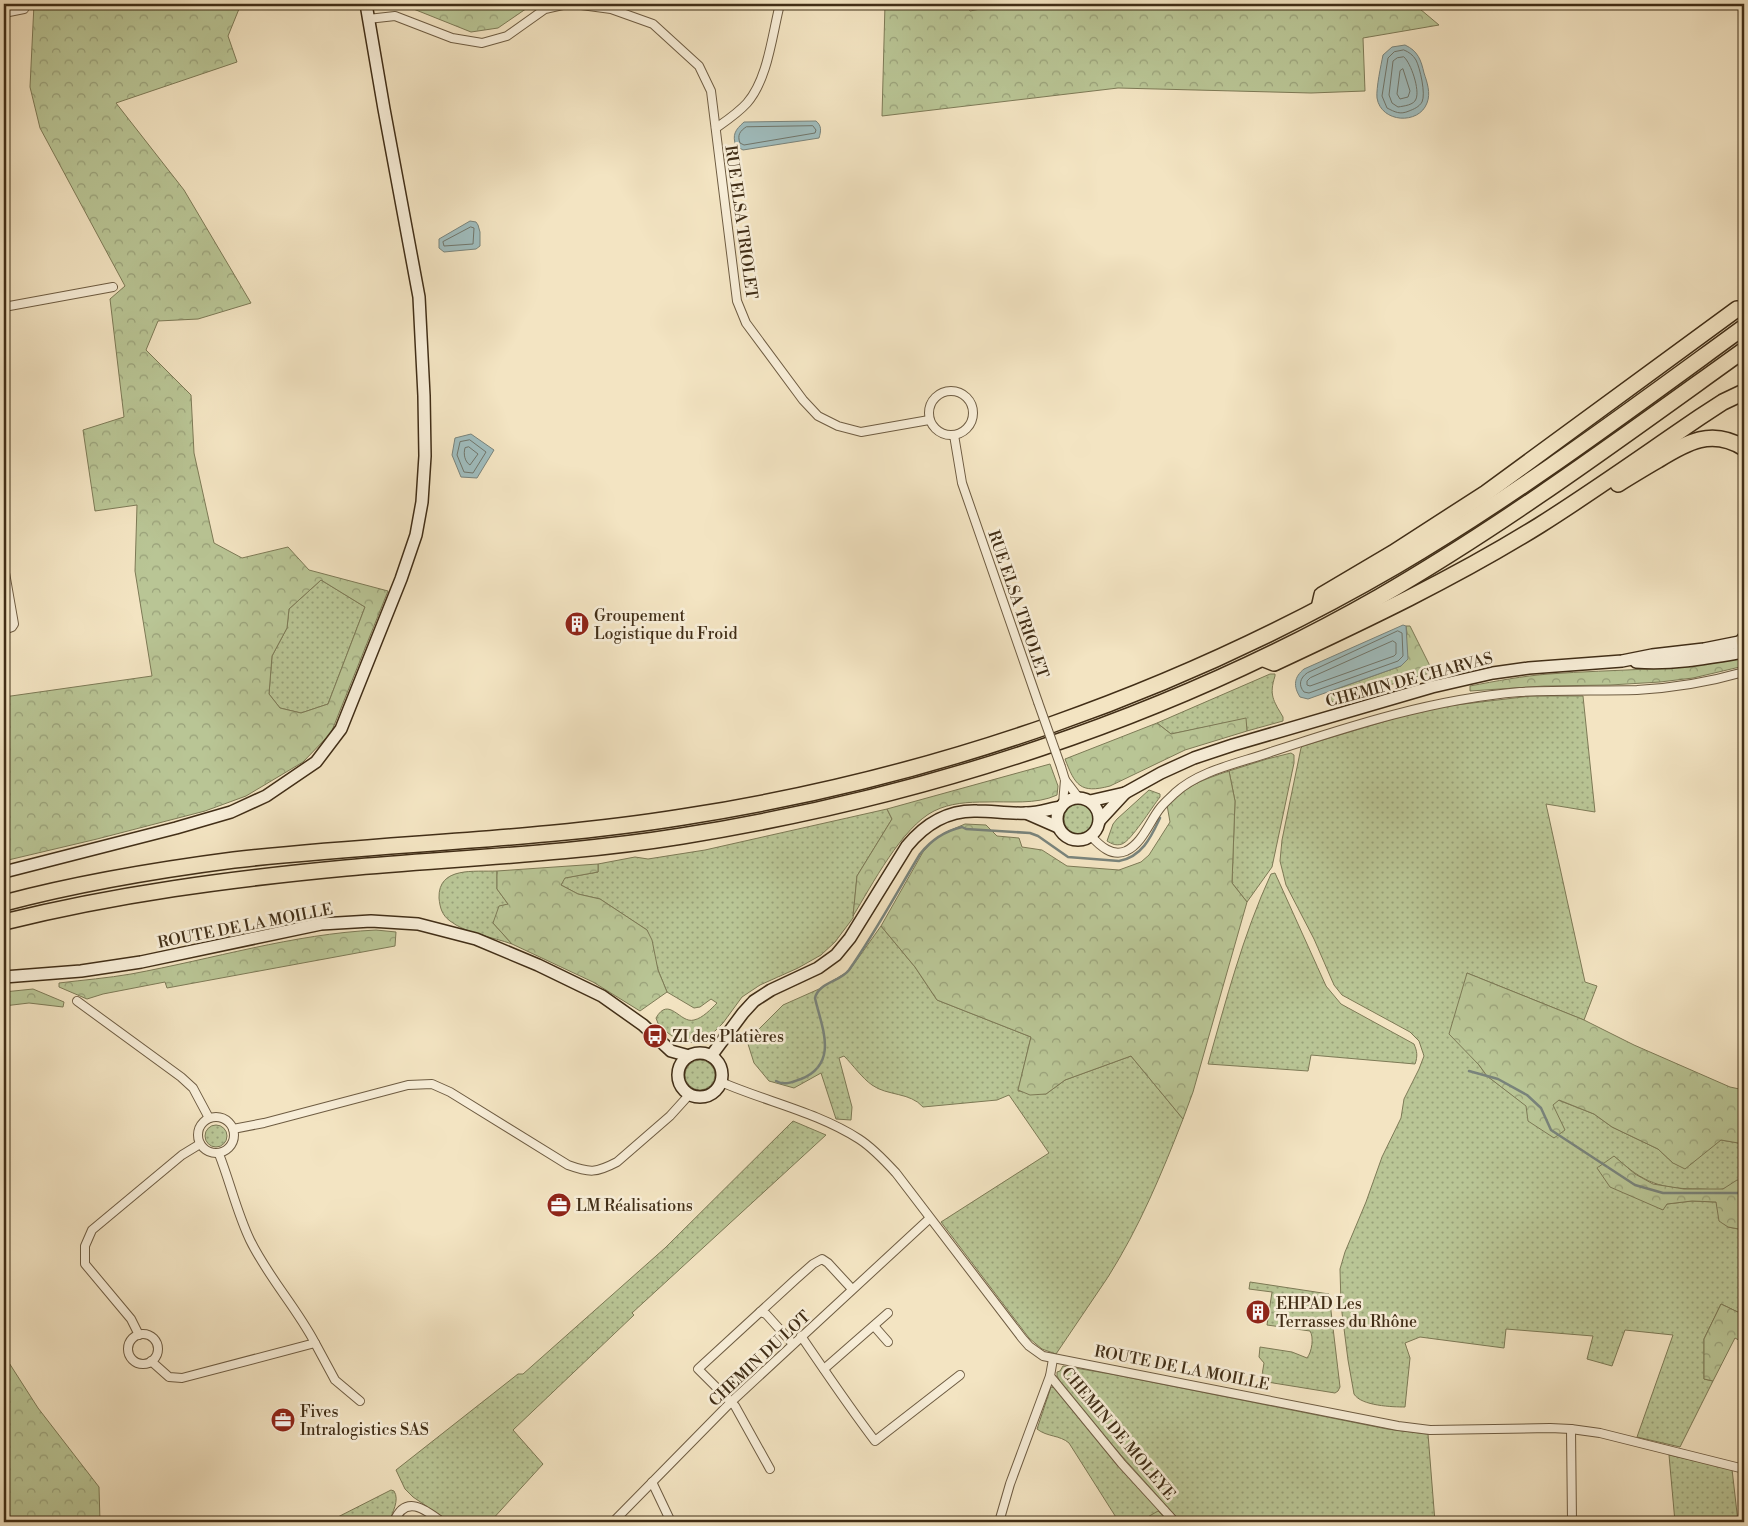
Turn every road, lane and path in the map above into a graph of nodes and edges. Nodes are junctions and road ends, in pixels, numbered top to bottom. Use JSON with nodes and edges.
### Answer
{"nodes":[{"id":1,"x":366,"y":4,"type":"edge"},
{"id":2,"x":567,"y":4,"type":"edge"},
{"id":3,"x":574,"y":4,"type":"edge"},
{"id":4,"x":780,"y":4,"type":"edge"},
{"id":5,"x":24,"y":9,"type":"dead end"},
{"id":6,"x":4,"y":13,"type":"edge"},
{"id":7,"x":368,"y":19,"type":"junction"},
{"id":8,"x":716,"y":128,"type":"junction"},
{"id":9,"x":113,"y":286,"type":"dead end"},
{"id":10,"x":4,"y":308,"type":"edge"},
{"id":11,"x":1737,"y":309,"type":"dead end"},
{"id":12,"x":1744,"y":327,"type":"edge"},
{"id":13,"x":1744,"y":350,"type":"edge"},
{"id":14,"x":1744,"y":392,"type":"edge"},
{"id":15,"x":929,"y":420,"type":"junction"},
{"id":16,"x":954,"y":436,"type":"junction"},
{"id":17,"x":1744,"y":448,"type":"edge"},
{"id":18,"x":1540,"y":525,"type":"junction"},
{"id":19,"x":4,"y":568,"type":"edge"},
{"id":20,"x":1319,"y":608,"type":"junction"},
{"id":21,"x":4,"y":630,"type":"edge"},
{"id":22,"x":1744,"y":640,"type":"edge"},
{"id":23,"x":1744,"y":652,"type":"edge"},
{"id":24,"x":1260,"y":658,"type":"junction"},
{"id":25,"x":1622,"y":661,"type":"junction"},
{"id":26,"x":1744,"y":672,"type":"edge"},
{"id":27,"x":1065,"y":780,"type":"junction"},
{"id":28,"x":1125,"y":793,"type":"junction"},
{"id":29,"x":1078,"y":797,"type":"junction"},
{"id":30,"x":1090,"y":801,"type":"junction"},
{"id":31,"x":1062,"y":805,"type":"junction"},
{"id":32,"x":1026,"y":813,"type":"junction"},
{"id":33,"x":1100,"y":820,"type":"junction"},
{"id":34,"x":1058,"y":827,"type":"junction"},
{"id":35,"x":1091,"y":836,"type":"junction"},
{"id":36,"x":4,"y":872,"type":"edge"},
{"id":37,"x":4,"y":903,"type":"edge"},
{"id":38,"x":4,"y":922,"type":"edge"},
{"id":39,"x":4,"y":977,"type":"edge"},
{"id":40,"x":76,"y":1001,"type":"dead end"},
{"id":41,"x":670,"y":1051,"type":"junction"},
{"id":42,"x":689,"y":1056,"type":"junction"},
{"id":43,"x":711,"y":1056,"type":"junction"},
{"id":44,"x":678,"y":1076,"type":"junction"},
{"id":45,"x":721,"y":1082,"type":"junction"},
{"id":46,"x":689,"y":1095,"type":"junction"},
{"id":47,"x":209,"y":1118,"type":"junction"},
{"id":48,"x":233,"y":1128,"type":"junction"},
{"id":49,"x":200,"y":1144,"type":"junction"},
{"id":50,"x":219,"y":1154,"type":"junction"},
{"id":51,"x":930,"y":1219,"type":"junction"},
{"id":52,"x":852,"y":1289,"type":"junction"},
{"id":53,"x":760,"y":1312,"type":"junction"},
{"id":54,"x":888,"y":1313,"type":"dead end"},
{"id":55,"x":874,"y":1326,"type":"junction"},
{"id":56,"x":139,"y":1335,"type":"junction"},
{"id":57,"x":801,"y":1336,"type":"junction"},
{"id":58,"x":888,"y":1342,"type":"dead end"},
{"id":59,"x":315,"y":1344,"type":"junction"},
{"id":60,"x":793,"y":1344,"type":"junction"},
{"id":61,"x":1053,"y":1359,"type":"junction"},
{"id":62,"x":152,"y":1361,"type":"junction"},
{"id":63,"x":824,"y":1369,"type":"junction"},
{"id":64,"x":960,"y":1375,"type":"dead end"},
{"id":65,"x":1050,"y":1376,"type":"junction"},
{"id":66,"x":360,"y":1401,"type":"dead end"},
{"id":67,"x":731,"y":1402,"type":"junction"},
{"id":68,"x":1571,"y":1429,"type":"junction"},
{"id":69,"x":770,"y":1469,"type":"dead end"},
{"id":70,"x":1744,"y":1469,"type":"edge"},
{"id":71,"x":652,"y":1482,"type":"junction"},
{"id":72,"x":394,"y":1522,"type":"edge"},
{"id":73,"x":442,"y":1522,"type":"edge"},
{"id":74,"x":613,"y":1522,"type":"edge"},
{"id":75,"x":671,"y":1522,"type":"edge"},
{"id":76,"x":999,"y":1522,"type":"edge"},
{"id":77,"x":1175,"y":1522,"type":"edge"},
{"id":78,"x":1572,"y":1522,"type":"edge"}],
"edges":[{"from":1,"to":7,"type":"street"},
{"from":2,"to":7,"type":"street"},
{"from":3,"to":8,"type":"street","name":"RUE ELSA TRIOLET"},
{"from":4,"to":8,"type":"street"},
{"from":5,"to":6,"type":"street"},
{"from":7,"to":36,"type":"street"},
{"from":8,"to":15,"type":"street","name":"RUE ELSA TRIOLET"},
{"from":9,"to":10,"type":"street"},
{"from":11,"to":20,"type":"highway"},
{"from":12,"to":20,"type":"highway"},
{"from":13,"to":24,"type":"highway"},
{"from":14,"to":18,"type":"highway"},
{"from":15,"to":16,"type":"street"},
{"from":15,"to":16,"type":"street"},
{"from":16,"to":27,"type":"street","name":"RUE ELSA TRIOLET","bridge":true},
{"from":17,"to":18,"type":"highway"},
{"from":18,"to":24,"type":"highway"},
{"from":19,"to":21,"type":"street"},
{"from":20,"to":37,"type":"highway"},
{"from":22,"to":25,"type":"street","name":"CHEMIN DE CHARVAS"},
{"from":23,"to":25,"type":"street"},
{"from":24,"to":38,"type":"highway"},
{"from":25,"to":28,"type":"street","name":"CHEMIN DE CHARVAS"},
{"from":26,"to":35,"type":"street"},
{"from":27,"to":29,"type":"street","name":"RUE ELSA TRIOLET"},
{"from":27,"to":31,"type":"street","name":"RUE ELSA TRIOLET"},
{"from":28,"to":30,"type":"street","name":"CHEMIN DE CHARVAS"},
{"from":28,"to":33,"type":"street","name":"CHEMIN DE CHARVAS"},
{"from":29,"to":30,"type":"street"},
{"from":29,"to":31,"type":"street"},
{"from":30,"to":33,"type":"street"},
{"from":31,"to":32,"type":"street"},
{"from":31,"to":34,"type":"street"},
{"from":32,"to":34,"type":"street"},
{"from":32,"to":43,"type":"street"},
{"from":33,"to":35,"type":"street"},
{"from":34,"to":35,"type":"street"},
{"from":39,"to":41,"type":"street","name":"ROUTE DE LA MOILLE"},
{"from":40,"to":47,"type":"street"},
{"from":41,"to":42,"type":"street"},
{"from":41,"to":44,"type":"street","name":"ROUTE DE LA MOILLE"},
{"from":42,"to":43,"type":"street"},
{"from":42,"to":44,"type":"street"},
{"from":43,"to":45,"type":"street"},
{"from":44,"to":46,"type":"street"},
{"from":45,"to":46,"type":"street"},
{"from":45,"to":51,"type":"street","name":"ROUTE DE LA MOILLE"},
{"from":46,"to":48,"type":"street"},
{"from":47,"to":48,"type":"street"},
{"from":47,"to":49,"type":"street"},
{"from":48,"to":50,"type":"street"},
{"from":49,"to":50,"type":"street"},
{"from":49,"to":56,"type":"street"},
{"from":50,"to":59,"type":"street"},
{"from":51,"to":52,"type":"street","name":"CHEMIN DU LOT"},
{"from":51,"to":61,"type":"street","name":"ROUTE DE LA MOILLE"},
{"from":52,"to":53,"type":"street"},
{"from":52,"to":57,"type":"street","name":"CHEMIN DU LOT"},
{"from":53,"to":60,"type":"street"},
{"from":53,"to":67,"type":"street"},
{"from":54,"to":55,"type":"street"},
{"from":55,"to":58,"type":"street"},
{"from":55,"to":63,"type":"street"},
{"from":56,"to":62,"type":"street"},
{"from":56,"to":62,"type":"street"},
{"from":57,"to":60,"type":"street","name":"CHEMIN DU LOT"},
{"from":57,"to":63,"type":"street"},
{"from":59,"to":62,"type":"street"},
{"from":59,"to":66,"type":"street"},
{"from":60,"to":67,"type":"street","name":"CHEMIN DU LOT"},
{"from":61,"to":65,"type":"street","name":"CHEMIN DE MOLEYE"},
{"from":61,"to":68,"type":"street","name":"ROUTE DE LA MOILLE"},
{"from":63,"to":64,"type":"street"},
{"from":65,"to":76,"type":"street"},
{"from":65,"to":77,"type":"street","name":"CHEMIN DE MOLEYE"},
{"from":67,"to":69,"type":"street"},
{"from":67,"to":71,"type":"street","name":"CHEMIN DU LOT"},
{"from":68,"to":70,"type":"street","name":"ROUTE DE LA MOILLE"},
{"from":68,"to":78,"type":"street"},
{"from":71,"to":74,"type":"street","name":"CHEMIN DU LOT"},
{"from":71,"to":75,"type":"street"},
{"from":72,"to":73,"type":"street"}]}
